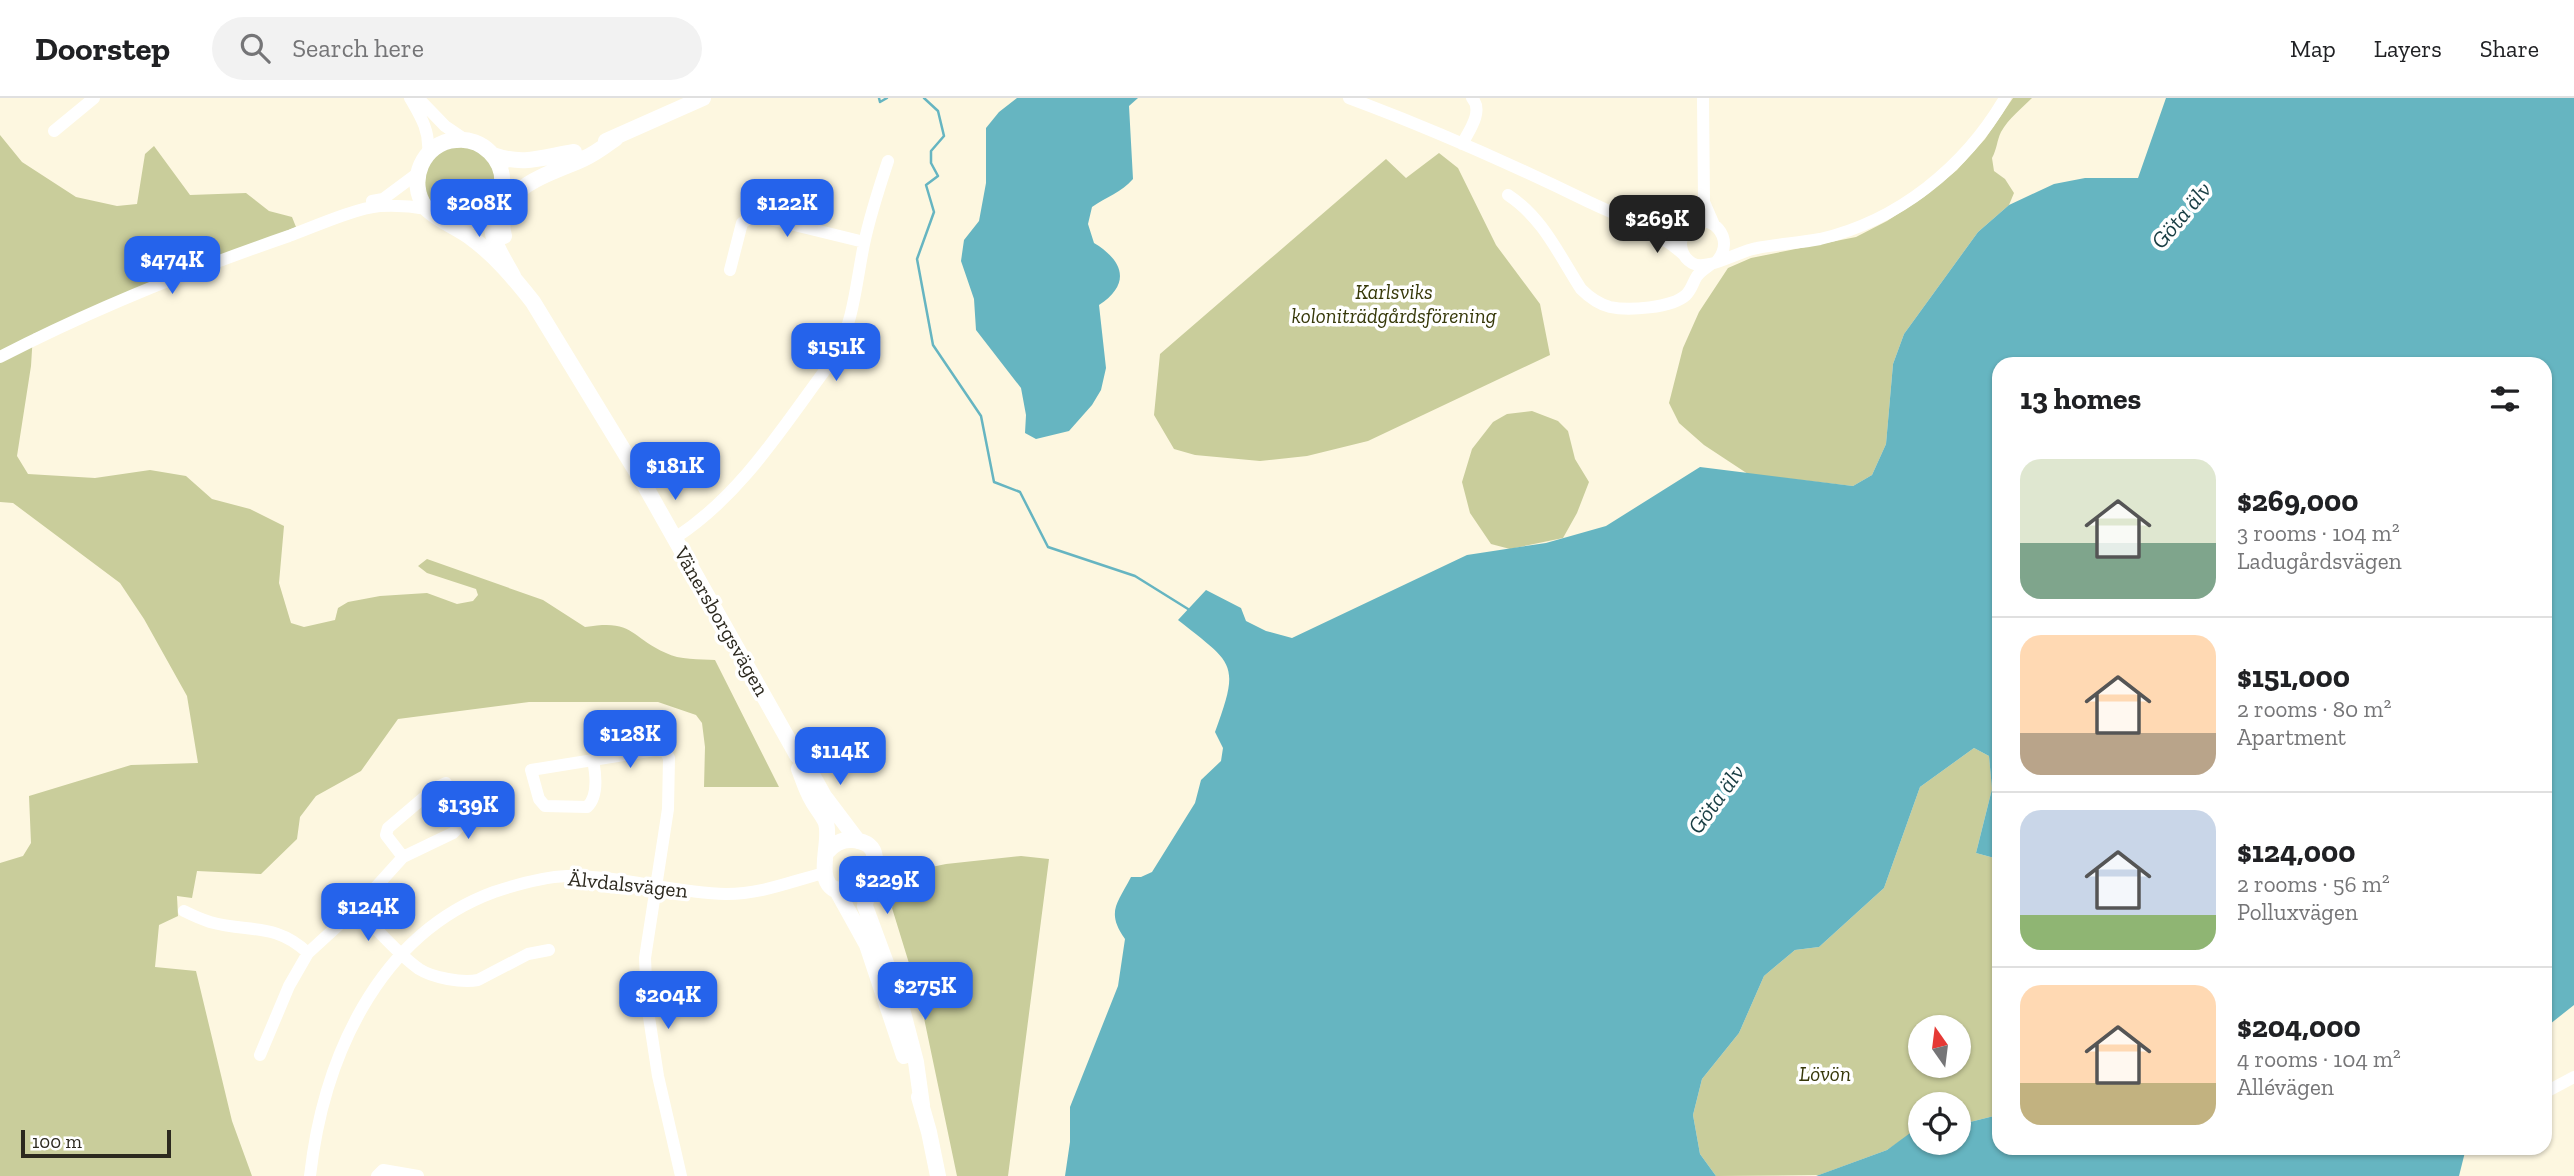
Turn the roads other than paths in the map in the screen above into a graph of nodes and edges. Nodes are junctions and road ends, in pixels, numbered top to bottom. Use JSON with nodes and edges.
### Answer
{"nodes":[{"id":1,"x":94,"y":98,"type":"edge"},
{"id":2,"x":410,"y":98,"type":"edge"},
{"id":3,"x":418,"y":98,"type":"edge"},
{"id":4,"x":703,"y":98,"type":"edge"},
{"id":5,"x":1349,"y":98,"type":"edge"},
{"id":6,"x":1472,"y":98,"type":"edge"},
{"id":7,"x":1703,"y":98,"type":"edge"},
{"id":8,"x":2005,"y":98,"type":"edge"},
{"id":9,"x":54,"y":131,"type":"dead end"},
{"id":10,"x":615,"y":138,"type":"junction"},
{"id":11,"x":464,"y":139,"type":"junction"},
{"id":12,"x":1462,"y":144,"type":"junction"},
{"id":13,"x":574,"y":152,"type":"junction"},
{"id":14,"x":428,"y":153,"type":"junction"},
{"id":15,"x":493,"y":155,"type":"junction"},
{"id":16,"x":888,"y":161,"type":"dead end"},
{"id":17,"x":418,"y":173,"type":"junction"},
{"id":18,"x":1508,"y":195,"type":"dead end"},
{"id":19,"x":496,"y":201,"type":"junction"},
{"id":20,"x":1704,"y":202,"type":"junction"},
{"id":21,"x":427,"y":209,"type":"junction"},
{"id":22,"x":337,"y":219,"type":"junction"},
{"id":23,"x":451,"y":223,"type":"junction"},
{"id":24,"x":1692,"y":225,"type":"junction"},
{"id":25,"x":1714,"y":225,"type":"junction"},
{"id":26,"x":1651,"y":231,"type":"junction"},
{"id":27,"x":1724,"y":237,"type":"junction"},
{"id":28,"x":864,"y":242,"type":"junction"},
{"id":29,"x":1758,"y":247,"type":"junction"},
{"id":30,"x":1686,"y":258,"type":"junction"},
{"id":31,"x":1714,"y":263,"type":"junction"},
{"id":32,"x":730,"y":270,"type":"dead end"},
{"id":33,"x":513,"y":276,"type":"junction"},
{"id":34,"x":1696,"y":278,"type":"junction"},
{"id":35,"x":533,"y":302,"type":"junction"},
{"id":36,"x":0,"y":357,"type":"edge"},
{"id":37,"x":675,"y":538,"type":"junction"},
{"id":38,"x":797,"y":755,"type":"junction"},
{"id":39,"x":593,"y":760,"type":"junction"},
{"id":40,"x":858,"y":841,"type":"junction"},
{"id":41,"x":828,"y":851,"type":"junction"},
{"id":42,"x":403,"y":857,"type":"junction"},
{"id":43,"x":824,"y":873,"type":"junction"},
{"id":44,"x":872,"y":881,"type":"junction"},
{"id":45,"x":658,"y":887,"type":"junction"},
{"id":46,"x":836,"y":889,"type":"junction"},
{"id":47,"x":356,"y":908,"type":"junction"},
{"id":48,"x":184,"y":911,"type":"dead end"},
{"id":49,"x":549,"y":950,"type":"dead end"},
{"id":50,"x":308,"y":953,"type":"junction"},
{"id":51,"x":402,"y":953,"type":"junction"},
{"id":52,"x":260,"y":1055,"type":"dead end"},
{"id":53,"x":2574,"y":1077,"type":"edge"},
{"id":54,"x":2552,"y":1089,"type":"edge"},
{"id":55,"x":922,"y":1105,"type":"junction"},
{"id":56,"x":310,"y":1176,"type":"edge"},
{"id":57,"x":377,"y":1176,"type":"edge"},
{"id":58,"x":418,"y":1176,"type":"edge"},
{"id":59,"x":681,"y":1176,"type":"edge"},
{"id":60,"x":938,"y":1176,"type":"edge"}],
"edges":[{"from":1,"to":9,"type":"street"},
{"from":2,"to":14,"type":"street"},
{"from":3,"to":11,"type":"street"},
{"from":4,"to":10,"type":"main road"},
{"from":5,"to":12,"type":"street"},
{"from":6,"to":12,"type":"street"},
{"from":7,"to":20,"type":"street"},
{"from":8,"to":29,"type":"street"},
{"from":10,"to":13,"type":"main road"},
{"from":10,"to":35,"type":"main road"},
{"from":11,"to":14,"type":"main road"},
{"from":11,"to":15,"type":"main road"},
{"from":12,"to":26,"type":"street"},
{"from":13,"to":15,"type":"main road"},
{"from":13,"to":19,"type":"main road"},
{"from":14,"to":17,"type":"main road"},
{"from":15,"to":19,"type":"main road","name":"Vänersborgsvägen"},
{"from":16,"to":28,"type":"street"},
{"from":17,"to":21,"type":"main road"},
{"from":17,"to":22,"type":"street"},
{"from":18,"to":34,"type":"street"},
{"from":19,"to":23,"type":"main road"},
{"from":19,"to":33,"type":"main road","name":"Vänersborgsvägen"},
{"from":20,"to":24,"type":"street"},
{"from":20,"to":25,"type":"street"},
{"from":21,"to":22,"type":"street"},
{"from":21,"to":23,"type":"main road","name":"Vänersborgsvägen"},
{"from":22,"to":36,"type":"street"},
{"from":23,"to":33,"type":"main road","name":"Vänersborgsvägen"},
{"from":24,"to":25,"type":"street"},
{"from":24,"to":26,"type":"street"},
{"from":24,"to":30,"type":"street"},
{"from":25,"to":27,"type":"street"},
{"from":26,"to":30,"type":"street"},
{"from":27,"to":29,"type":"street"},
{"from":27,"to":31,"type":"street"},
{"from":28,"to":32,"type":"street"},
{"from":28,"to":37,"type":"street"},
{"from":29,"to":31,"type":"street"},
{"from":30,"to":31,"type":"street"},
{"from":30,"to":34,"type":"street"},
{"from":31,"to":34,"type":"street"},
{"from":33,"to":35,"type":"main road","name":"Vänersborgsvägen"},
{"from":35,"to":37,"type":"main road","name":"Vänersborgsvägen"},
{"from":37,"to":38,"type":"main road","name":"Vänersborgsvägen"},
{"from":38,"to":40,"type":"main road","name":"Vänersborgsvägen"},
{"from":38,"to":41,"type":"main road","name":"Vänersborgsvägen"},
{"from":39,"to":39,"type":"street"},
{"from":39,"to":45,"type":"street"},
{"from":40,"to":41,"type":"main road"},
{"from":40,"to":44,"type":"main road","name":"Vänersborgsvägen"},
{"from":41,"to":43,"type":"main road","name":"Vänersborgsvägen"},
{"from":42,"to":42,"type":"street"},
{"from":42,"to":47,"type":"street"},
{"from":43,"to":45,"type":"street","name":"Älvdalsvägen"},
{"from":43,"to":46,"type":"main road","name":"Vänersborgsvägen"},
{"from":44,"to":46,"type":"main road"},
{"from":44,"to":55,"type":"main road","name":"Vänersborgsvägen"},
{"from":45,"to":51,"type":"street","name":"Älvdalsvägen"},
{"from":45,"to":59,"type":"street"},
{"from":46,"to":55,"type":"main road","name":"Vänersborgsvägen"},
{"from":47,"to":50,"type":"street"},
{"from":47,"to":51,"type":"street"},
{"from":48,"to":50,"type":"street"},
{"from":49,"to":51,"type":"street"},
{"from":50,"to":52,"type":"street"},
{"from":51,"to":56,"type":"street","name":"Älvdalsvägen"},
{"from":53,"to":54,"type":"street"},
{"from":55,"to":60,"type":"main road","name":"Vänersborgsvägen"},
{"from":57,"to":58,"type":"street"}]}
